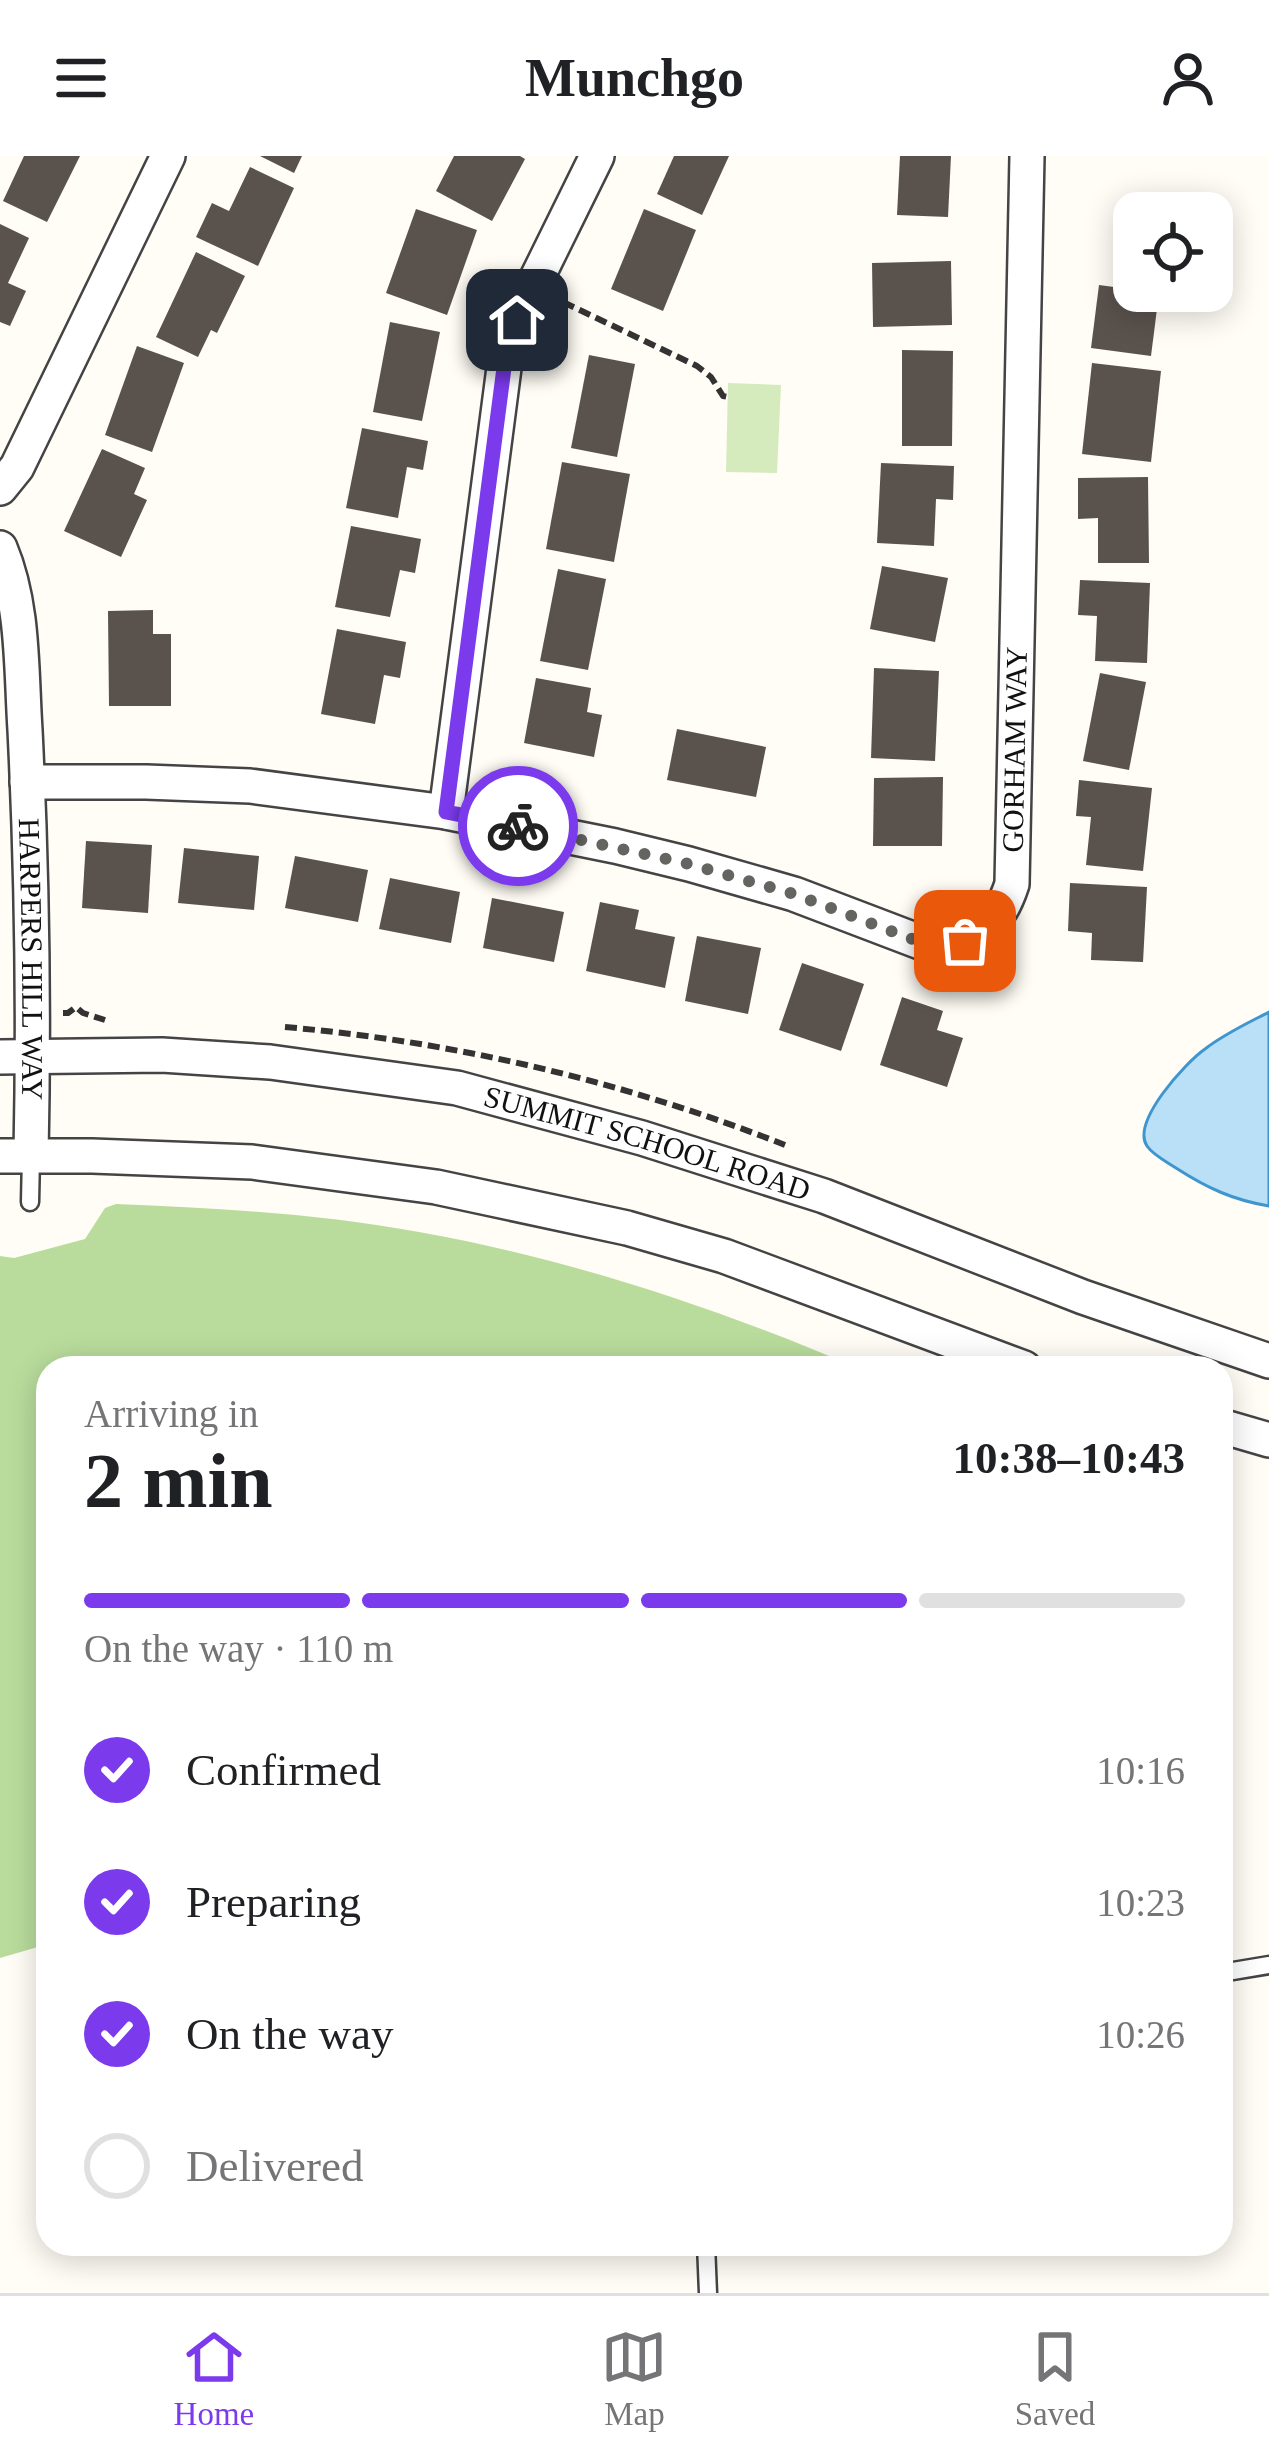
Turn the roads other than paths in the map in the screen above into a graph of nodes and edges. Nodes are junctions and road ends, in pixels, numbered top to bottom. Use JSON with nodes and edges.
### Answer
{"nodes":[{"id":1,"x":168,"y":156,"type":"edge"},
{"id":2,"x":597,"y":156,"type":"edge"},
{"id":3,"x":1027,"y":156,"type":"edge"},
{"id":4,"x":0,"y":488,"type":"edge"},
{"id":5,"x":0,"y":548,"type":"edge"},
{"id":6,"x":27,"y":782,"type":"junction"},
{"id":7,"x":446,"y":812,"type":"junction"},
{"id":8,"x":16,"y":1056,"type":"edge"},
{"id":9,"x":15,"y":1156,"type":"edge"},
{"id":10,"x":30,"y":1202,"type":"dead end"},
{"id":11,"x":992,"y":1356,"type":"edge"},
{"id":12,"x":1269,"y":1361,"type":"edge"},
{"id":13,"x":1233,"y":1430,"type":"edge"},
{"id":14,"x":1269,"y":1440,"type":"edge"},
{"id":15,"x":1269,"y":1965,"type":"edge"},
{"id":16,"x":1233,"y":1971,"type":"edge"},
{"id":17,"x":706,"y":2256,"type":"edge"},
{"id":18,"x":708,"y":2293,"type":"edge"}],
"edges":[{"from":1,"to":4,"type":"street"},
{"from":2,"to":7,"type":"street"},
{"from":3,"to":7,"type":"street","name":"GORHAM WAY"},
{"from":5,"to":6,"type":"street","name":"HARPERS HILL WAY"},
{"from":6,"to":7,"type":"street","name":"GORHAM WAY"},
{"from":6,"to":8,"type":"street","name":"HARPERS HILL WAY"},
{"from":8,"to":9,"type":"street","name":"HARPERS HILL WAY"},
{"from":8,"to":12,"type":"street","name":"SUMMIT SCHOOL ROAD"},
{"from":9,"to":10,"type":"lane"},
{"from":9,"to":11,"type":"street"},
{"from":13,"to":14,"type":"street"},
{"from":15,"to":16,"type":"lane"},
{"from":17,"to":18,"type":"lane"}]}
